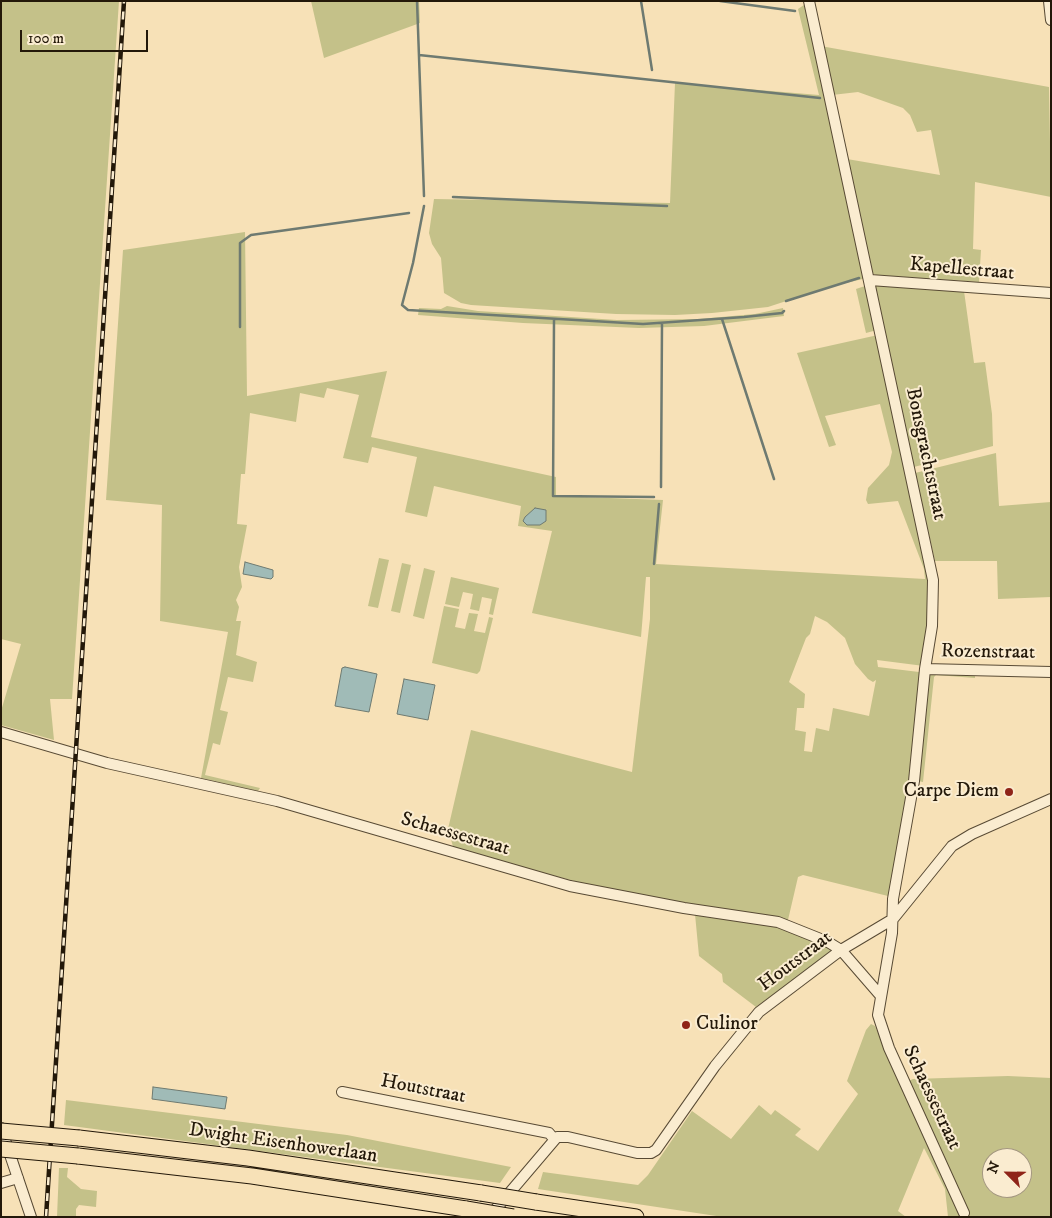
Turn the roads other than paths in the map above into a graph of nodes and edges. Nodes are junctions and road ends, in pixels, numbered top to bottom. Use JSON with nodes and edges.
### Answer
{"nodes":[{"id":1,"x":809,"y":1,"type":"edge"},
{"id":2,"x":1049,"y":1,"type":"edge"},
{"id":3,"x":1051,"y":20,"type":"edge"},
{"id":4,"x":870,"y":280,"type":"junction"},
{"id":5,"x":1051,"y":293,"type":"edge"},
{"id":6,"x":925,"y":669,"type":"junction"},
{"id":7,"x":1051,"y":672,"type":"edge"},
{"id":8,"x":1,"y":732,"type":"edge"},
{"id":9,"x":1051,"y":799,"type":"edge"},
{"id":10,"x":893,"y":919,"type":"junction"},
{"id":11,"x":841,"y":950,"type":"junction"},
{"id":12,"x":880,"y":995,"type":"junction"},
{"id":13,"x":342,"y":1092,"type":"dead end"},
{"id":14,"x":1,"y":1130,"type":"edge"},
{"id":15,"x":554,"y":1139,"type":"junction"},
{"id":16,"x":1,"y":1149,"type":"edge"},
{"id":17,"x":18,"y":1178,"type":"junction"},
{"id":18,"x":1,"y":1183,"type":"edge"},
{"id":19,"x":964,"y":1213,"type":"dead end"},
{"id":20,"x":31,"y":1217,"type":"edge"},
{"id":21,"x":489,"y":1217,"type":"edge"},
{"id":22,"x":514,"y":1217,"type":"edge"},
{"id":23,"x":636,"y":1217,"type":"edge"}],
"edges":[{"from":1,"to":4,"type":"street","name":"Bonsgrachtstraat"},
{"from":2,"to":3,"type":"street"},
{"from":4,"to":5,"type":"street","name":"Kapellestraat"},
{"from":4,"to":6,"type":"street","name":"Bonsgrachtstraat"},
{"from":6,"to":7,"type":"street","name":"Rozenstraat"},
{"from":6,"to":10,"type":"street","name":"Bonsgrachtstraat"},
{"from":8,"to":11,"type":"street","name":"Schaessestraat"},
{"from":9,"to":10,"type":"street","name":"Houtstraat"},
{"from":10,"to":11,"type":"street","name":"Houtstraat"},
{"from":10,"to":12,"type":"street","name":"Schaessestraat"},
{"from":11,"to":12,"type":"street","name":"Schaessestraat"},
{"from":11,"to":15,"type":"street","name":"Houtstraat"},
{"from":12,"to":19,"type":"street","name":"Schaessestraat"},
{"from":13,"to":15,"type":"street","name":"Houtstraat"},
{"from":14,"to":17,"type":"street"},
{"from":14,"to":23,"type":"highway","name":"Dwight Eisenhowerlaan","bridge":true},
{"from":15,"to":21,"type":"street"},
{"from":16,"to":22,"type":"highway","name":"Dwight Eisenhowerlaan","bridge":true},
{"from":17,"to":18,"type":"street"},
{"from":17,"to":20,"type":"street"}]}
